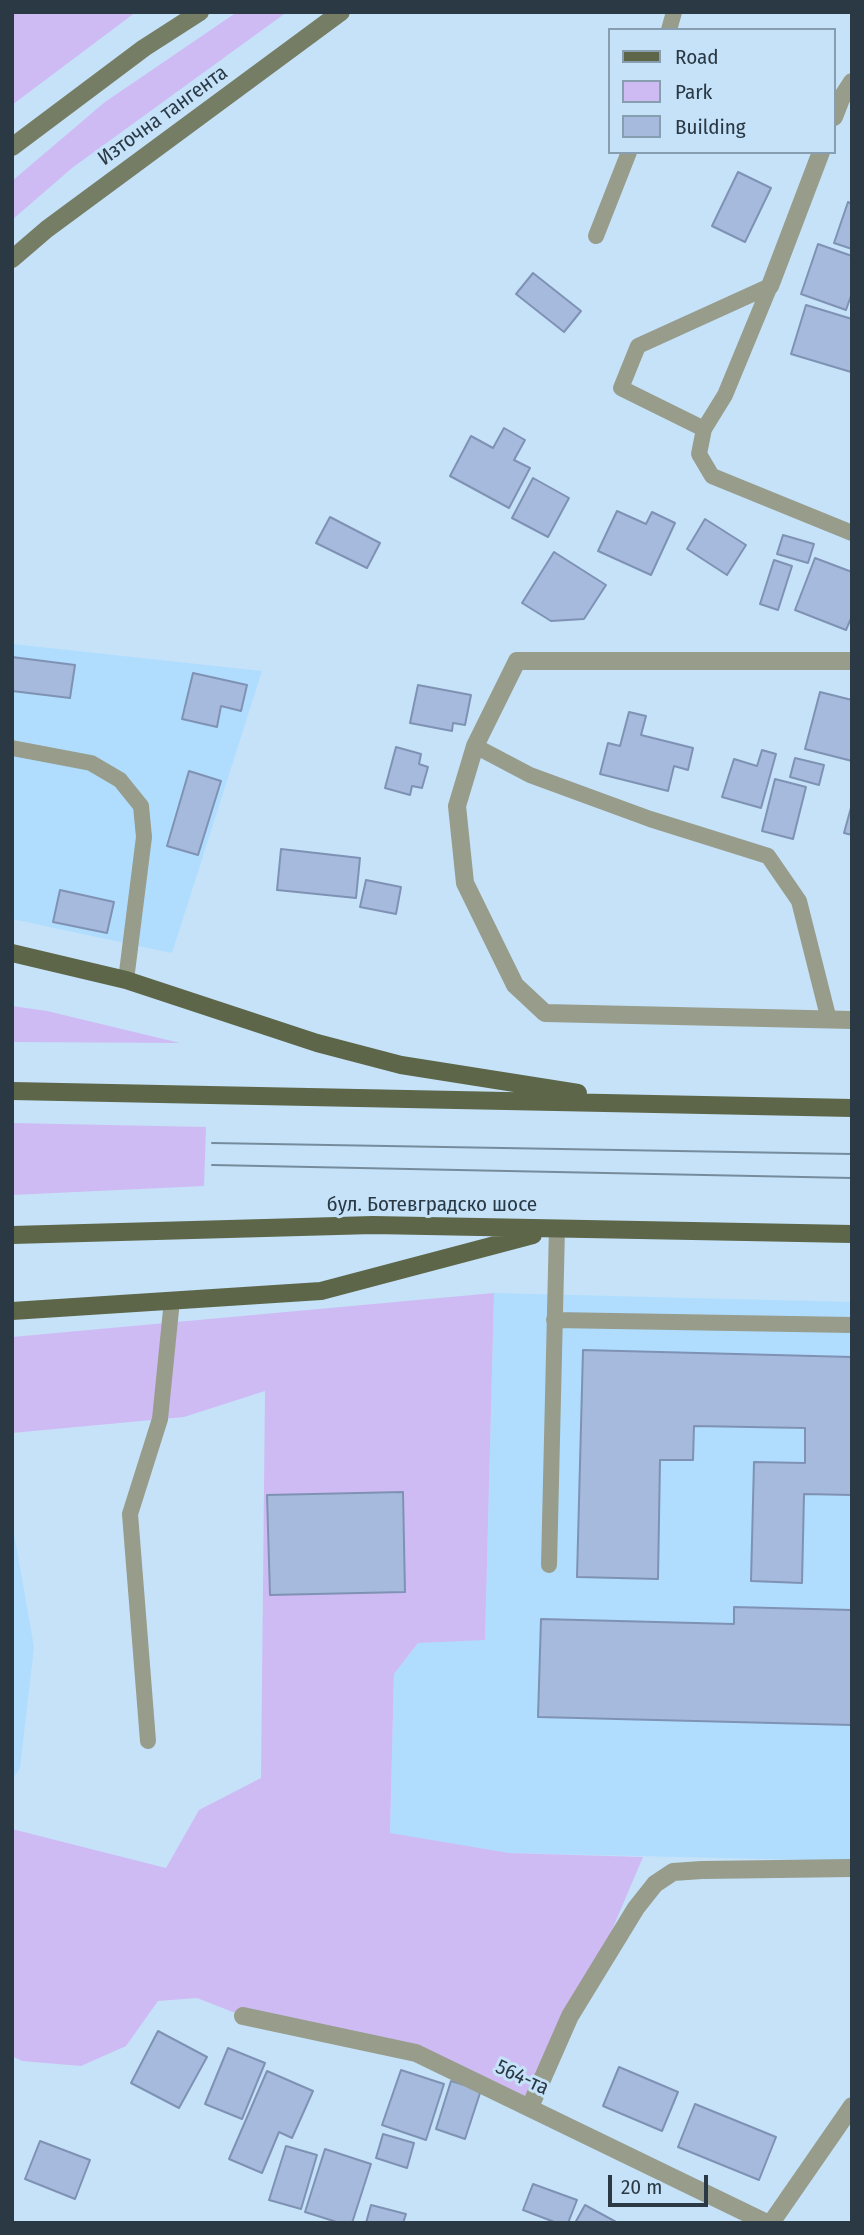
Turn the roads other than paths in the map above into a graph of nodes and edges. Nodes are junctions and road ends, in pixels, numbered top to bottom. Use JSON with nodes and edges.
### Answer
{"nodes":[{"id":1,"x":200,"y":12,"type":"edge"},
{"id":2,"x":341,"y":12,"type":"edge"},
{"id":3,"x":852,"y":82,"type":"edge"},
{"id":4,"x":836,"y":112,"type":"edge"},
{"id":5,"x":12,"y":147,"type":"edge"},
{"id":6,"x":628,"y":154,"type":"edge"},
{"id":7,"x":820,"y":154,"type":"edge"},
{"id":8,"x":596,"y":236,"type":"dead end"},
{"id":9,"x":12,"y":259,"type":"edge"},
{"id":10,"x":770,"y":286,"type":"junction"},
{"id":11,"x":704,"y":429,"type":"junction"},
{"id":12,"x":852,"y":533,"type":"edge"},
{"id":13,"x":852,"y":661,"type":"edge"},
{"id":14,"x":475,"y":746,"type":"junction"},
{"id":15,"x":12,"y":748,"type":"edge"},
{"id":16,"x":12,"y":953,"type":"edge"},
{"id":17,"x":126,"y":980,"type":"junction"},
{"id":18,"x":829,"y":1020,"type":"junction"},
{"id":19,"x":852,"y":1020,"type":"edge"},
{"id":20,"x":12,"y":1091,"type":"edge"},
{"id":21,"x":647,"y":1104,"type":"junction"},
{"id":22,"x":852,"y":1108,"type":"edge"},
{"id":23,"x":556,"y":1228,"type":"junction"},
{"id":24,"x":852,"y":1234,"type":"edge"},
{"id":25,"x":12,"y":1235,"type":"edge"},
{"id":26,"x":172,"y":1300,"type":"junction"},
{"id":27,"x":12,"y":1311,"type":"edge"},
{"id":28,"x":554,"y":1320,"type":"junction"},
{"id":29,"x":852,"y":1325,"type":"edge"},
{"id":30,"x":549,"y":1565,"type":"dead end"},
{"id":31,"x":148,"y":1741,"type":"dead end"},
{"id":32,"x":852,"y":1868,"type":"edge"},
{"id":33,"x":243,"y":2016,"type":"dead end"},
{"id":34,"x":852,"y":2106,"type":"edge"},
{"id":35,"x":530,"y":2107,"type":"junction"},
{"id":36,"x":769,"y":2223,"type":"edge"}],
"edges":[{"from":1,"to":5,"type":"street"},
{"from":2,"to":9,"type":"street","name":"Източна тангента"},
{"from":3,"to":4,"type":"street"},
{"from":6,"to":8,"type":"lane"},
{"from":7,"to":10,"type":"street"},
{"from":10,"to":11,"type":"lane"},
{"from":10,"to":11,"type":"lane"},
{"from":11,"to":12,"type":"lane"},
{"from":13,"to":14,"type":"street"},
{"from":14,"to":18,"type":"lane"},
{"from":14,"to":18,"type":"street"},
{"from":15,"to":17,"type":"lane"},
{"from":16,"to":17,"type":"main road"},
{"from":17,"to":21,"type":"main road"},
{"from":18,"to":19,"type":"street"},
{"from":20,"to":21,"type":"main road"},
{"from":21,"to":22,"type":"main road"},
{"from":23,"to":24,"type":"main road","name":"бул. Ботевградско шосе"},
{"from":23,"to":25,"type":"main road","name":"бул. Ботевградско шосе"},
{"from":23,"to":26,"type":"main road"},
{"from":23,"to":28,"type":"lane"},
{"from":26,"to":27,"type":"main road"},
{"from":26,"to":31,"type":"lane"},
{"from":28,"to":29,"type":"lane"},
{"from":28,"to":30,"type":"lane"},
{"from":32,"to":35,"type":"street"},
{"from":33,"to":35,"type":"street","name":"564-та"},
{"from":34,"to":36,"type":"street"},
{"from":35,"to":36,"type":"street","name":"564-та"}]}
